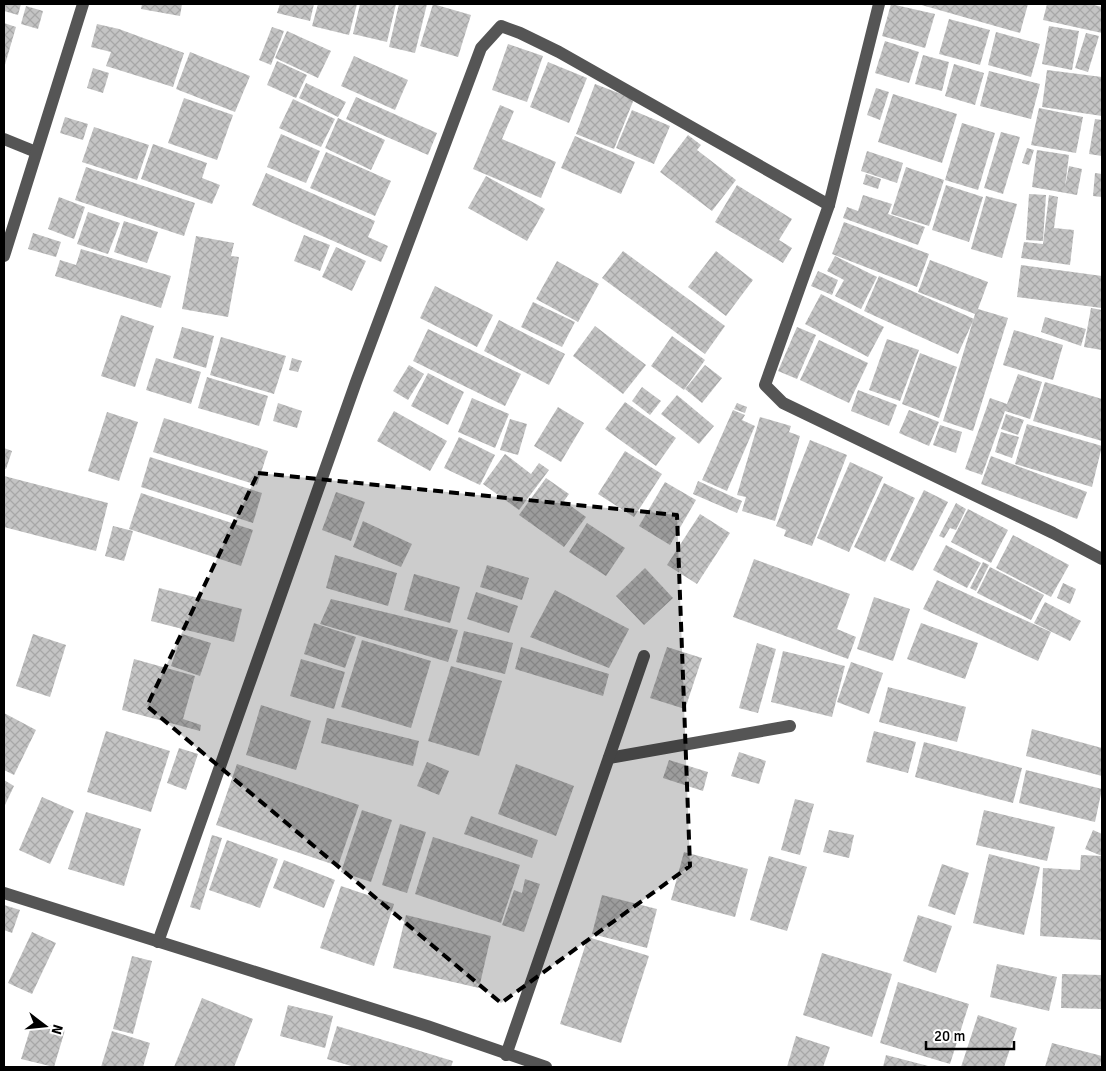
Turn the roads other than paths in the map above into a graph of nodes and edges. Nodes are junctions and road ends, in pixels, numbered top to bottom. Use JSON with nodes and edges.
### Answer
{"nodes":[{"id":1,"x":83,"y":4,"type":"edge"},
{"id":2,"x":879,"y":4,"type":"edge"},
{"id":3,"x":4,"y":139,"type":"edge"},
{"id":4,"x":36,"y":152,"type":"junction"},
{"id":5,"x":829,"y":205,"type":"junction"},
{"id":6,"x":4,"y":256,"type":"edge"},
{"id":7,"x":1102,"y":559,"type":"edge"},
{"id":8,"x":644,"y":656,"type":"dead end"},
{"id":9,"x":790,"y":726,"type":"dead end"},
{"id":10,"x":609,"y":758,"type":"junction"},
{"id":11,"x":4,"y":893,"type":"edge"},
{"id":12,"x":158,"y":942,"type":"junction"},
{"id":13,"x":506,"y":1055,"type":"junction"},
{"id":14,"x":546,"y":1067,"type":"edge"}],
"edges":[{"from":1,"to":4,"type":"street"},
{"from":2,"to":5,"type":"street"},
{"from":3,"to":4,"type":"street"},
{"from":4,"to":6,"type":"street"},
{"from":5,"to":7,"type":"street"},
{"from":5,"to":12,"type":"street"},
{"from":8,"to":10,"type":"street"},
{"from":9,"to":10,"type":"street"},
{"from":10,"to":13,"type":"street"},
{"from":11,"to":12,"type":"street"},
{"from":12,"to":13,"type":"street"},
{"from":13,"to":14,"type":"street"}]}
